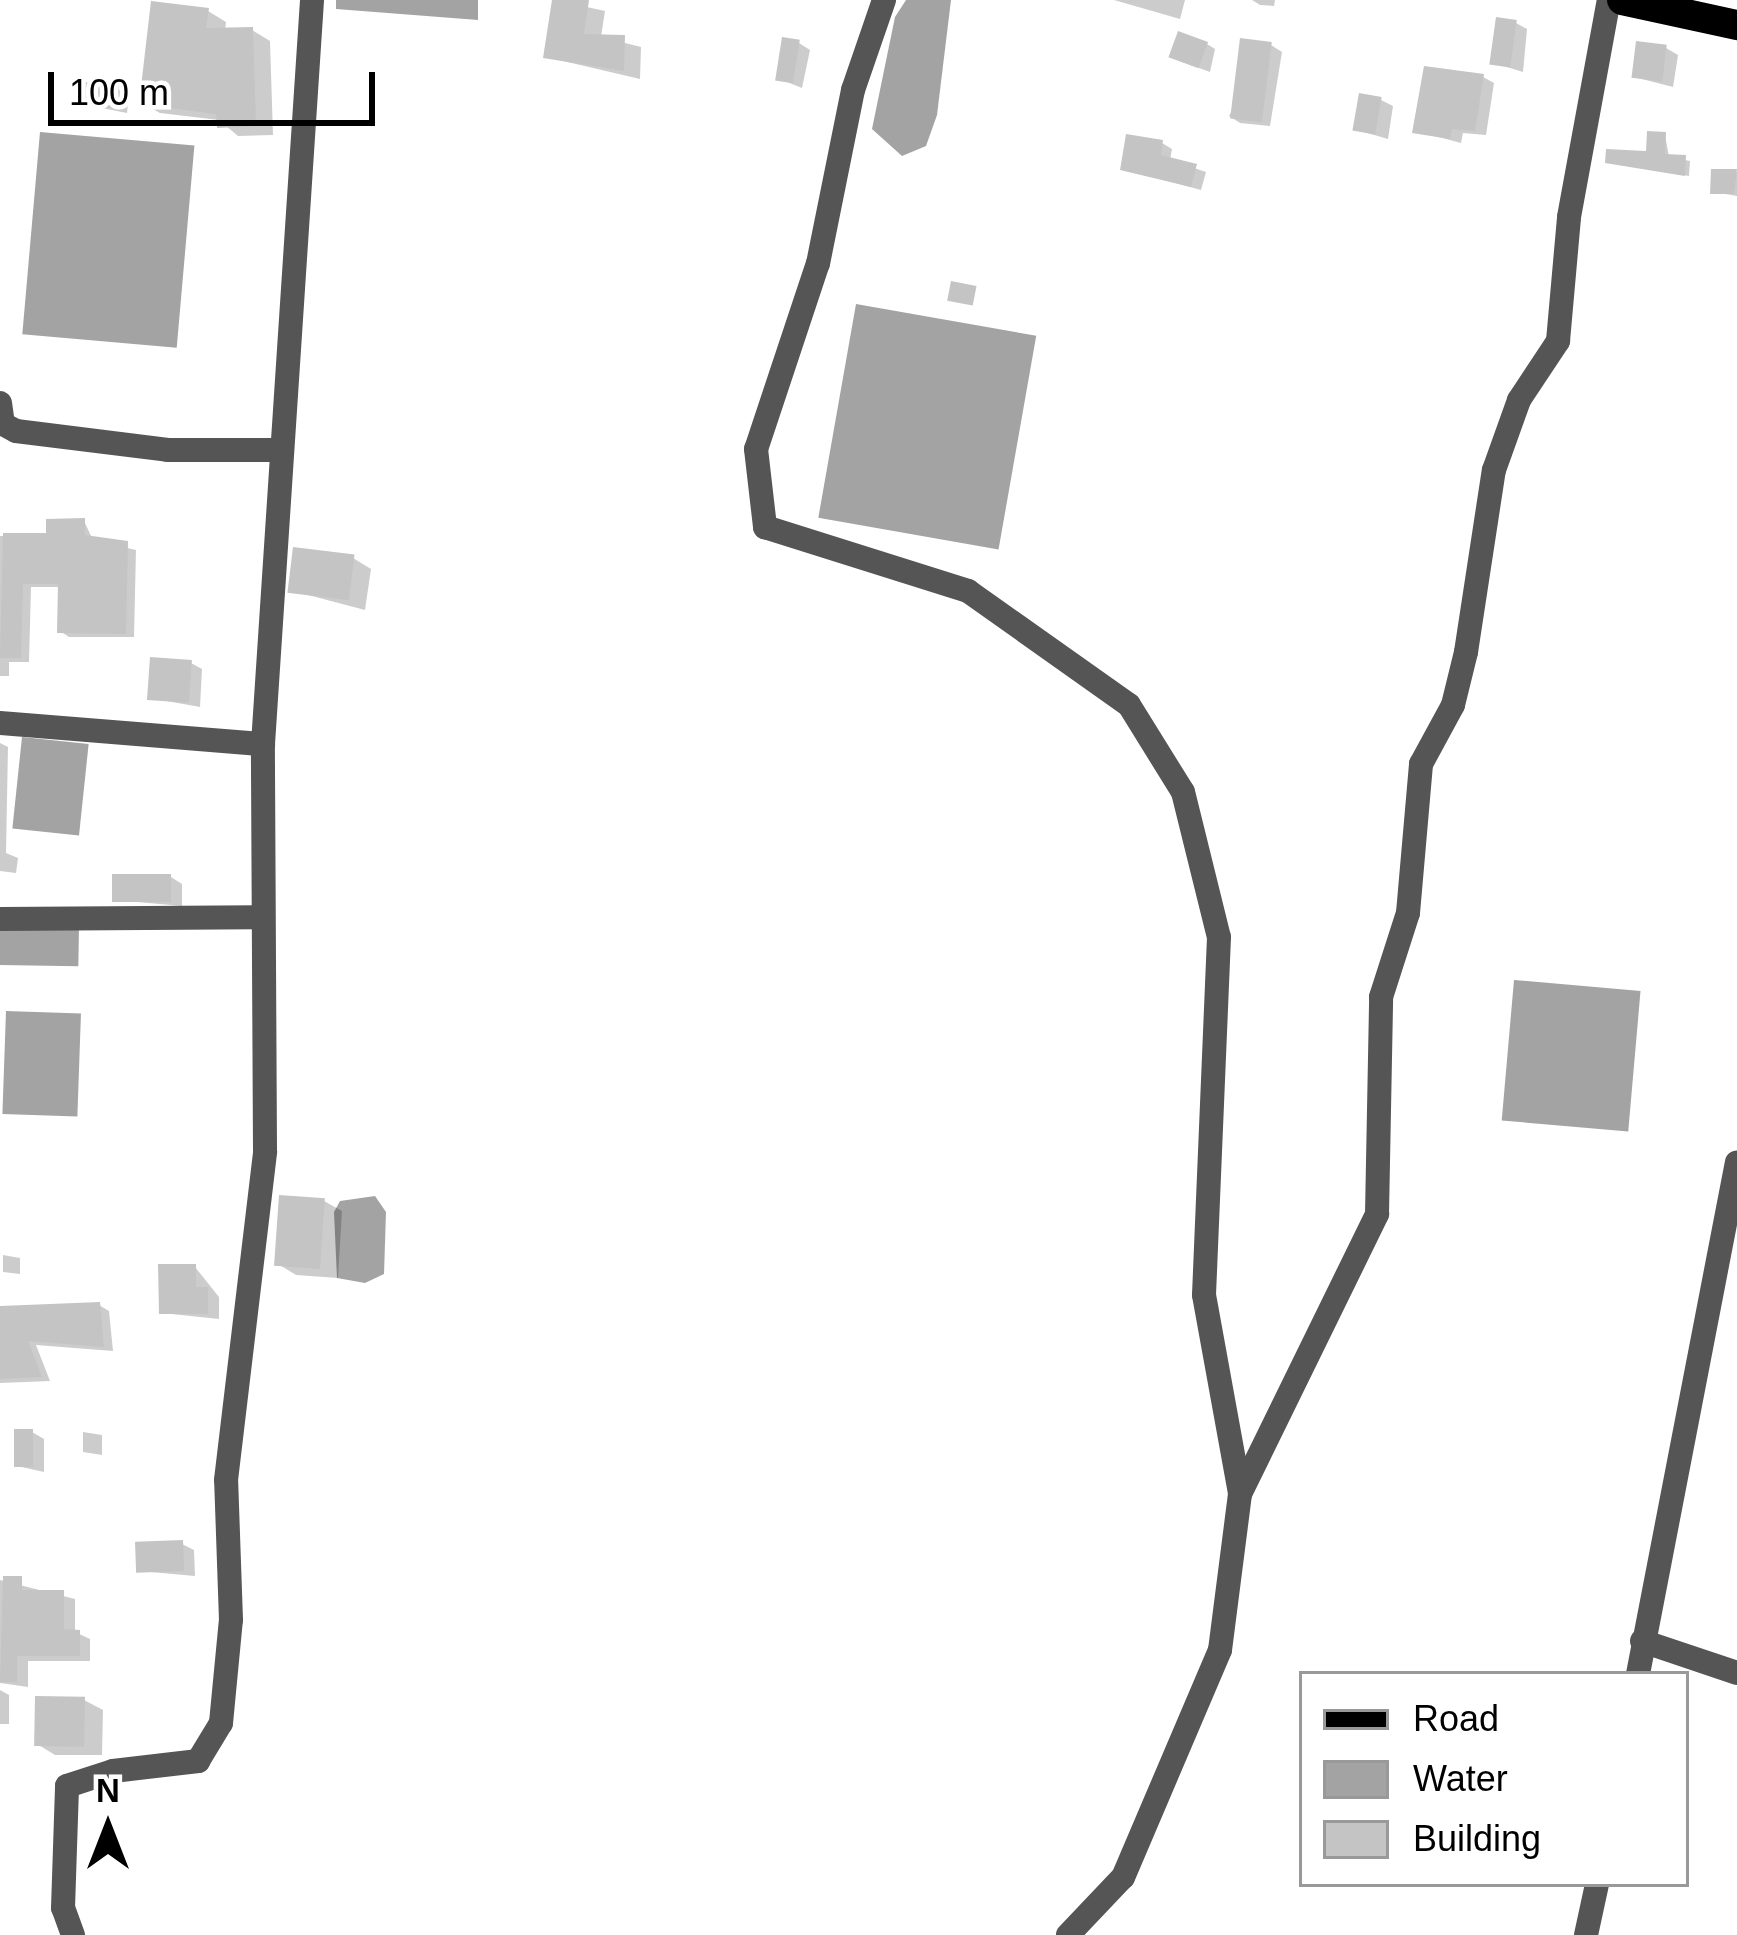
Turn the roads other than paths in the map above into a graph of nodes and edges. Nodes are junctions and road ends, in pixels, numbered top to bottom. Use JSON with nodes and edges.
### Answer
{"nodes":[{"id":1,"x":311,"y":0,"type":"edge"},
{"id":2,"x":884,"y":0,"type":"edge"},
{"id":3,"x":1609,"y":0,"type":"edge"},
{"id":4,"x":1622,"y":0,"type":"edge"},
{"id":5,"x":1710,"y":0,"type":"edge"},
{"id":6,"x":1737,"y":6,"type":"edge"},
{"id":7,"x":1737,"y":25,"type":"edge"},
{"id":8,"x":0,"y":403,"type":"edge"},
{"id":9,"x":282,"y":449,"type":"junction"},
{"id":10,"x":0,"y":723,"type":"edge"},
{"id":11,"x":262,"y":743,"type":"junction"},
{"id":12,"x":262,"y":917,"type":"junction"},
{"id":13,"x":0,"y":920,"type":"edge"},
{"id":14,"x":1737,"y":1162,"type":"edge"},
{"id":15,"x":1240,"y":1494,"type":"junction"},
{"id":16,"x":1642,"y":1641,"type":"junction"},
{"id":17,"x":1638,"y":1671,"type":"edge"},
{"id":18,"x":1737,"y":1673,"type":"edge"},
{"id":19,"x":1596,"y":1887,"type":"edge"},
{"id":20,"x":73,"y":1935,"type":"edge"},
{"id":21,"x":1068,"y":1935,"type":"edge"},
{"id":22,"x":1586,"y":1935,"type":"edge"}],
"edges":[{"from":1,"to":9,"type":"street"},
{"from":2,"to":15,"type":"street"},
{"from":3,"to":15,"type":"street"},
{"from":4,"to":7,"type":"main road"},
{"from":5,"to":6,"type":"main road"},
{"from":8,"to":9,"type":"street"},
{"from":9,"to":11,"type":"street"},
{"from":10,"to":11,"type":"street"},
{"from":11,"to":12,"type":"street"},
{"from":12,"to":13,"type":"street"},
{"from":12,"to":20,"type":"street"},
{"from":14,"to":16,"type":"street"},
{"from":15,"to":21,"type":"street"},
{"from":16,"to":17,"type":"street"},
{"from":16,"to":18,"type":"street"},
{"from":19,"to":22,"type":"street"}]}
